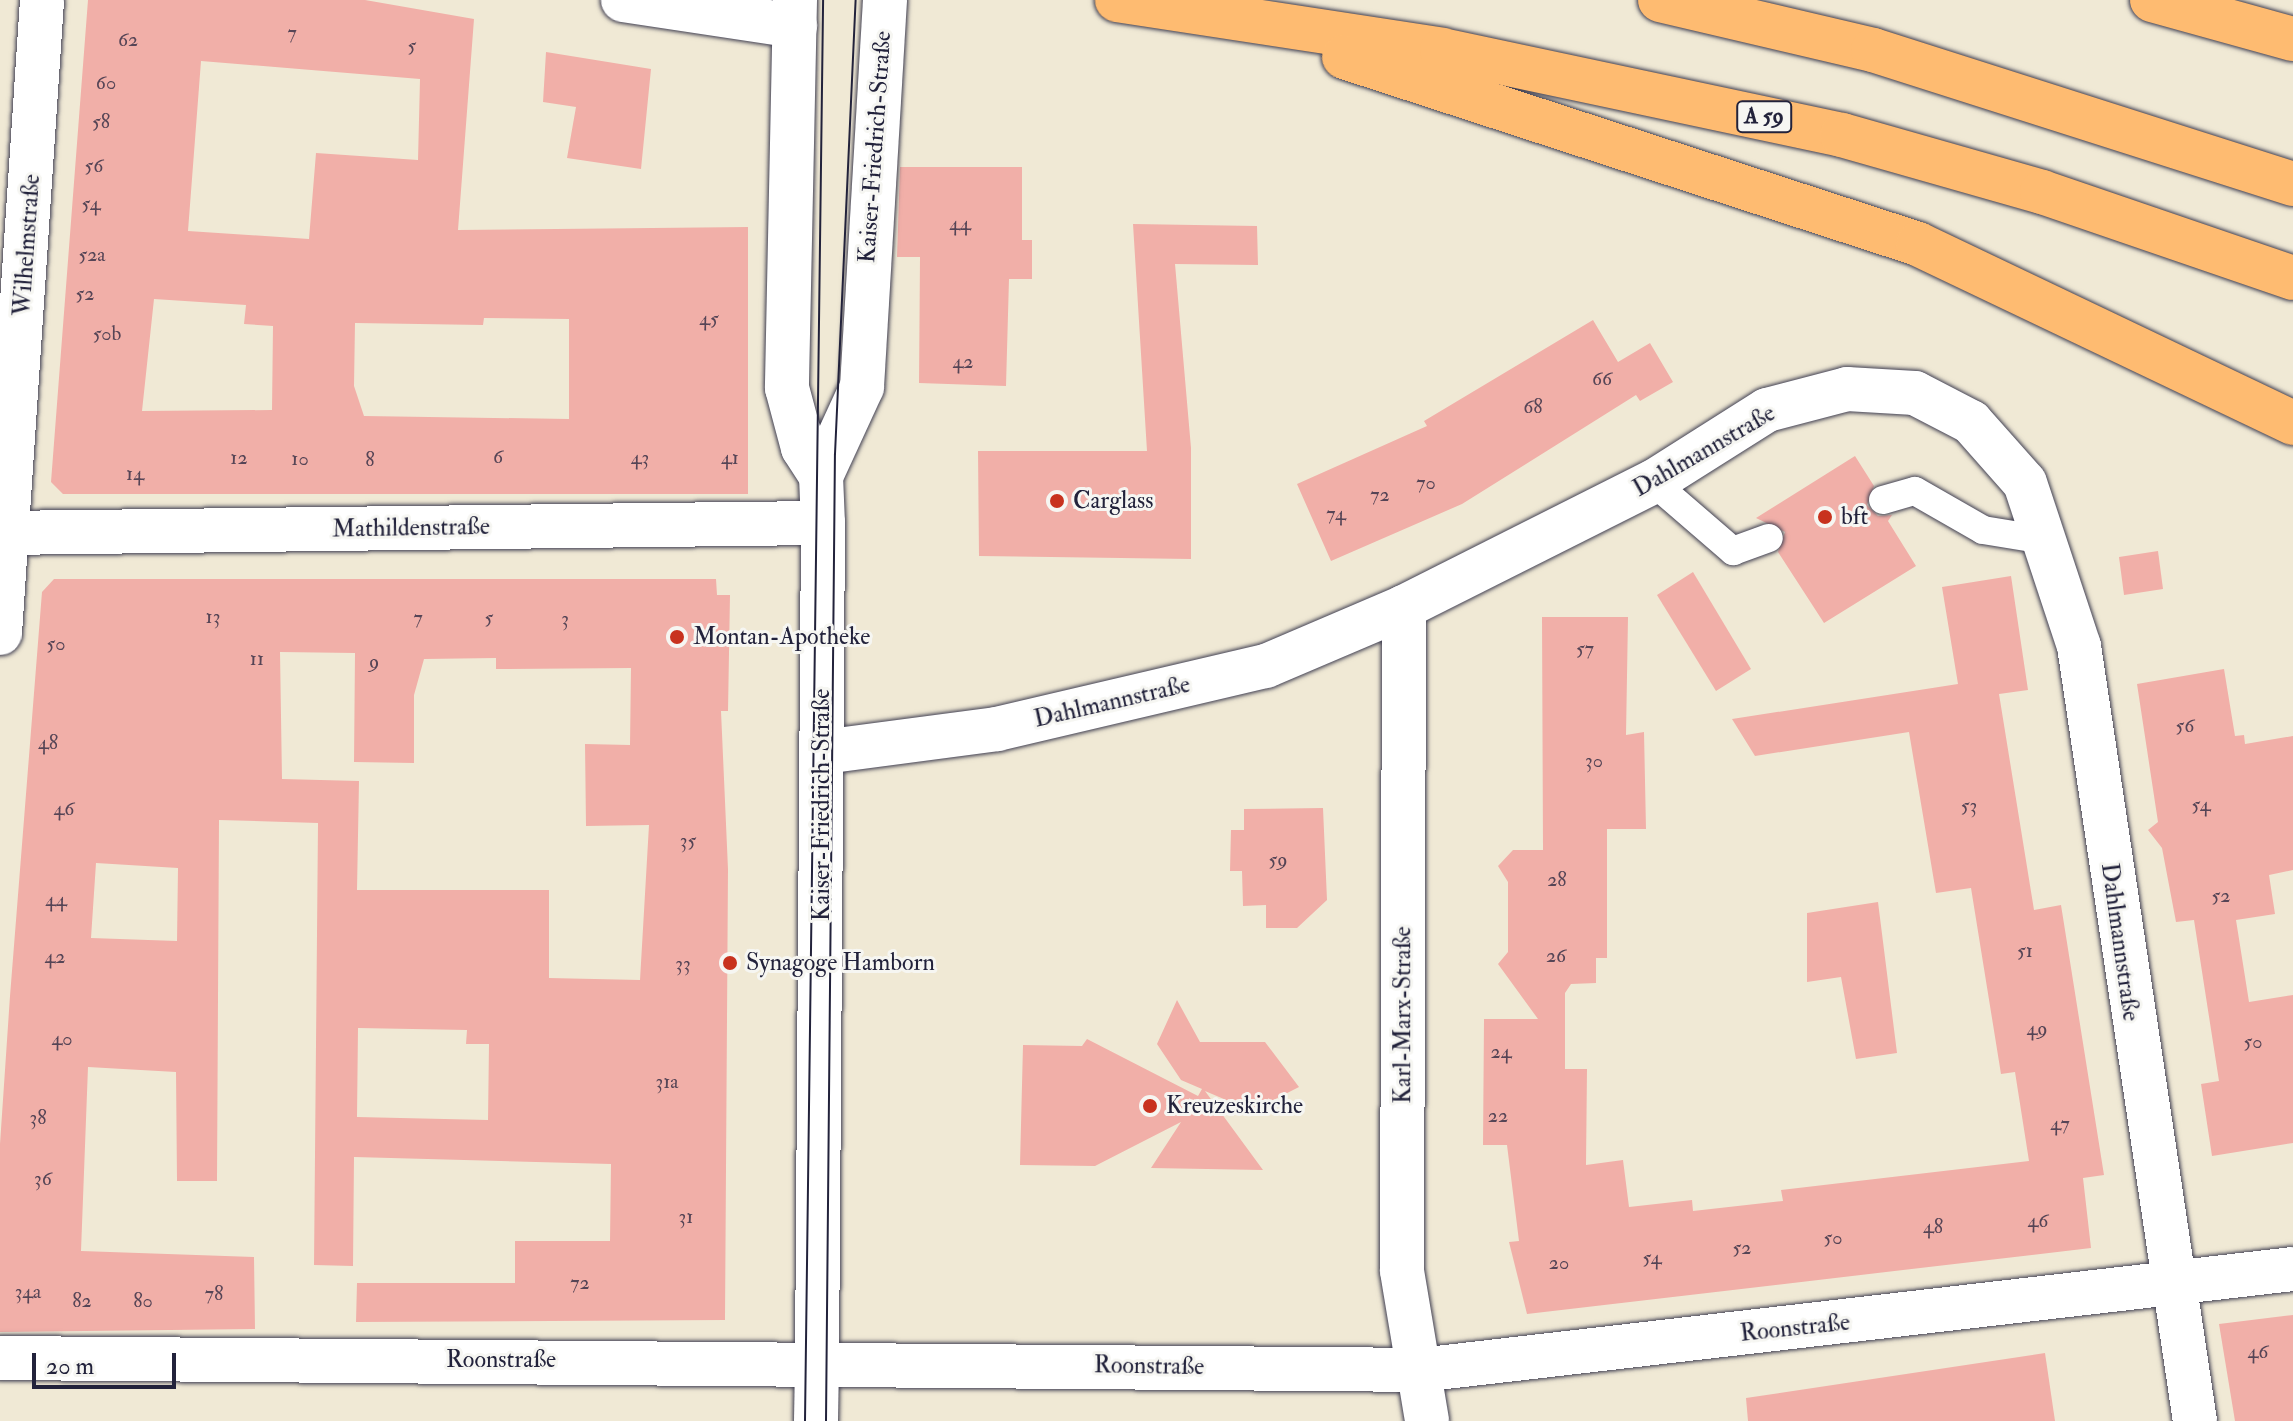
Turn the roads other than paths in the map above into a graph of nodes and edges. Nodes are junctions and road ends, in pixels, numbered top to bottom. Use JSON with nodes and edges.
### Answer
{"nodes":[{"id":1,"x":42,"y":0,"type":"edge"},
{"id":2,"x":623,"y":0,"type":"edge"},
{"id":3,"x":885,"y":0,"type":"edge"},
{"id":4,"x":1117,"y":0,"type":"edge"},
{"id":5,"x":1660,"y":0,"type":"edge"},
{"id":6,"x":2152,"y":0,"type":"edge"},
{"id":7,"x":795,"y":13,"type":"edge"},
{"id":8,"x":1220,"y":17,"type":"junction"},
{"id":9,"x":2293,"y":39,"type":"edge"},
{"id":10,"x":2293,"y":184,"type":"edge"},
{"id":11,"x":2293,"y":278,"type":"edge"},
{"id":12,"x":2293,"y":423,"type":"edge"},
{"id":13,"x":821,"y":476,"type":"junction"},
{"id":14,"x":1653,"y":482,"type":"junction"},
{"id":15,"x":1883,"y":500,"type":"dead end"},
{"id":16,"x":823,"y":523,"type":"junction"},
{"id":17,"x":5,"y":533,"type":"edge"},
{"id":18,"x":1769,"y":538,"type":"dead end"},
{"id":19,"x":2044,"y":540,"type":"junction"},
{"id":20,"x":1404,"y":607,"type":"junction"},
{"id":21,"x":0,"y":633,"type":"edge"},
{"id":22,"x":823,"y":752,"type":"junction"},
{"id":23,"x":2293,"y":1269,"type":"edge"},
{"id":24,"x":2174,"y":1285,"type":"junction"},
{"id":25,"x":0,"y":1358,"type":"edge"},
{"id":26,"x":817,"y":1361,"type":"junction"},
{"id":27,"x":1420,"y":1370,"type":"junction"},
{"id":28,"x":816,"y":1421,"type":"edge"},
{"id":29,"x":1427,"y":1421,"type":"edge"},
{"id":30,"x":2195,"y":1421,"type":"edge"}],
"edges":[{"from":1,"to":17,"type":"street","name":"Wilhelmstraße"},
{"from":2,"to":7,"type":"street"},
{"from":3,"to":13,"type":"street","name":"Kaiser-Friedrich-Straße"},
{"from":4,"to":8,"type":"highway","number":"A 59"},
{"from":5,"to":10,"type":"highway"},
{"from":6,"to":9,"type":"highway"},
{"from":7,"to":13,"type":"street","name":"Kaiser-Friedrich-Straße"},
{"from":8,"to":11,"type":"highway","number":"A 59"},
{"from":8,"to":12,"type":"highway"},
{"from":13,"to":16,"type":"street","name":"Kaiser-Friedrich-Straße"},
{"from":14,"to":18,"type":"lane"},
{"from":14,"to":19,"type":"street","name":"Dahlmannstraße"},
{"from":14,"to":20,"type":"street","name":"Dahlmannstraße"},
{"from":15,"to":19,"type":"lane"},
{"from":16,"to":17,"type":"street","name":"Mathildenstraße"},
{"from":16,"to":22,"type":"street","name":"Kaiser-Friedrich-Straße"},
{"from":17,"to":21,"type":"street","name":"Wilhelmstraße"},
{"from":19,"to":24,"type":"street","name":"Dahlmannstraße"},
{"from":20,"to":22,"type":"street","name":"Dahlmannstraße"},
{"from":20,"to":27,"type":"street","name":"Karl-Marx-Straße"},
{"from":22,"to":26,"type":"street","name":"Kaiser-Friedrich-Straße"},
{"from":23,"to":24,"type":"street","name":"Roonstraße"},
{"from":24,"to":27,"type":"street","name":"Roonstraße"},
{"from":24,"to":30,"type":"street","name":"Dahlmannstraße"},
{"from":25,"to":26,"type":"street","name":"Roonstraße"},
{"from":26,"to":27,"type":"street","name":"Roonstraße"},
{"from":26,"to":28,"type":"street","name":"Kaiser-Friedrich-Straße"},
{"from":27,"to":29,"type":"street","name":"Karl-Marx-Straße"}]}
